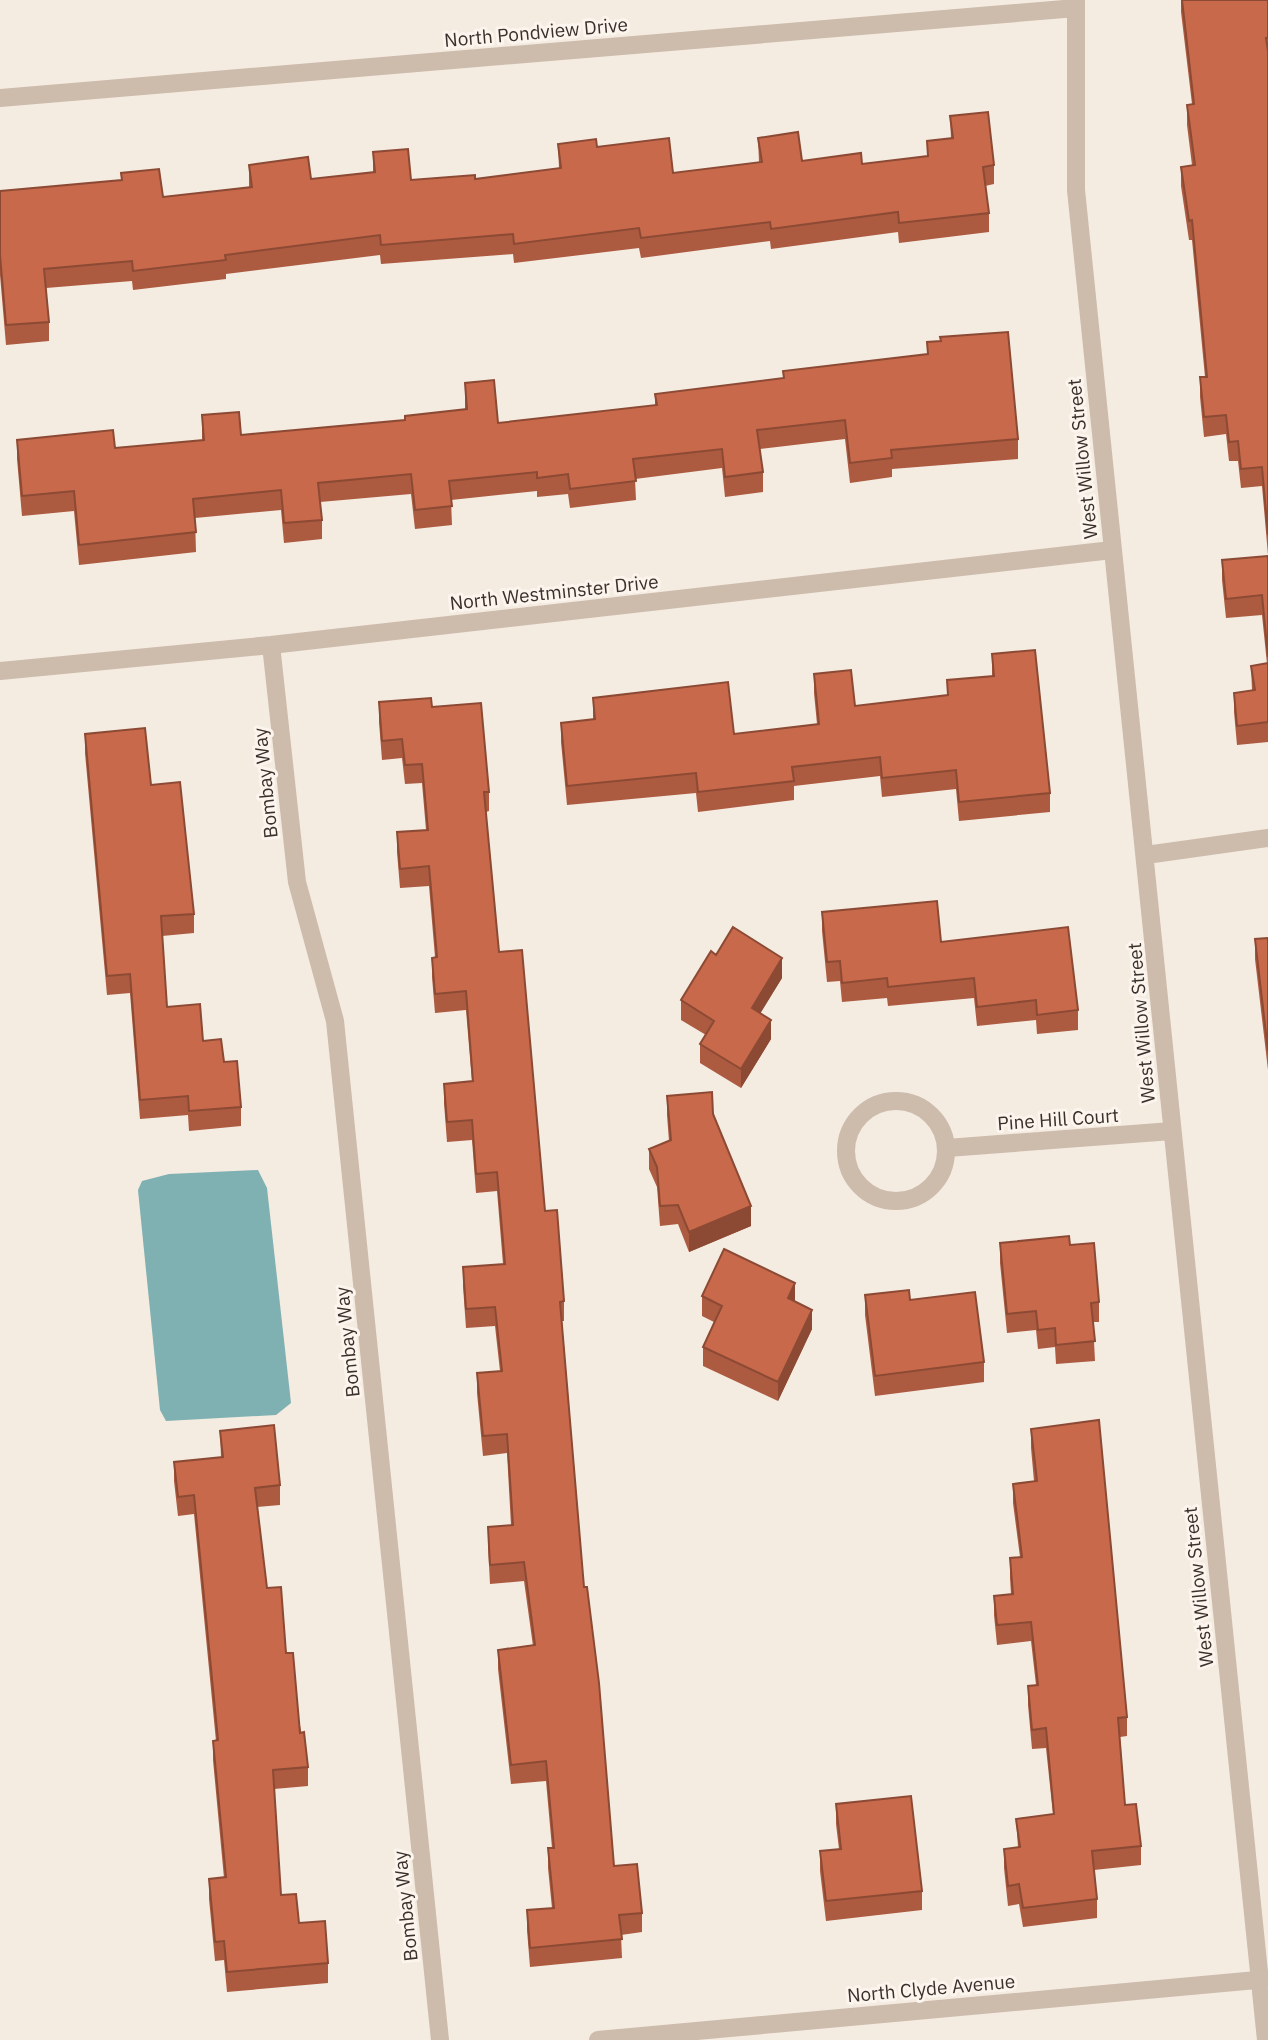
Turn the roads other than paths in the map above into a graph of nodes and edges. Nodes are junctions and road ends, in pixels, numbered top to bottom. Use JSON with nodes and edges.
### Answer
{"nodes":[{"id":1,"x":1076,"y":4,"type":"edge"},
{"id":2,"x":0,"y":98,"type":"edge"},
{"id":3,"x":1112,"y":550,"type":"junction"},
{"id":4,"x":271,"y":645,"type":"junction"},
{"id":5,"x":0,"y":671,"type":"edge"},
{"id":6,"x":1268,"y":838,"type":"edge"},
{"id":7,"x":1146,"y":855,"type":"junction"},
{"id":8,"x":1172,"y":1131,"type":"junction"},
{"id":9,"x":947,"y":1148,"type":"junction"},
{"id":10,"x":1264,"y":1979,"type":"edge"},
{"id":11,"x":440,"y":2040,"type":"edge"},
{"id":12,"x":598,"y":2040,"type":"edge"},
{"id":13,"x":1266,"y":2040,"type":"edge"}],
"edges":[{"from":1,"to":2,"type":"street","name":"North Pondview Drive"},
{"from":1,"to":3,"type":"street","name":"West Willow Street"},
{"from":3,"to":4,"type":"street","name":"North Westminster Drive"},
{"from":3,"to":7,"type":"street","name":"West Willow Street"},
{"from":4,"to":5,"type":"street","name":"North Westminster Drive"},
{"from":4,"to":11,"type":"street","name":"Bombay Way"},
{"from":6,"to":7,"type":"street"},
{"from":7,"to":8,"type":"street","name":"West Willow Street"},
{"from":8,"to":9,"type":"street","name":"Pine Hill Court"},
{"from":8,"to":10,"type":"street","name":"West Willow Street"},
{"from":9,"to":9,"type":"street"},
{"from":10,"to":12,"type":"street","name":"North Clyde Avenue"},
{"from":10,"to":13,"type":"street","name":"West Willow Street"}]}
